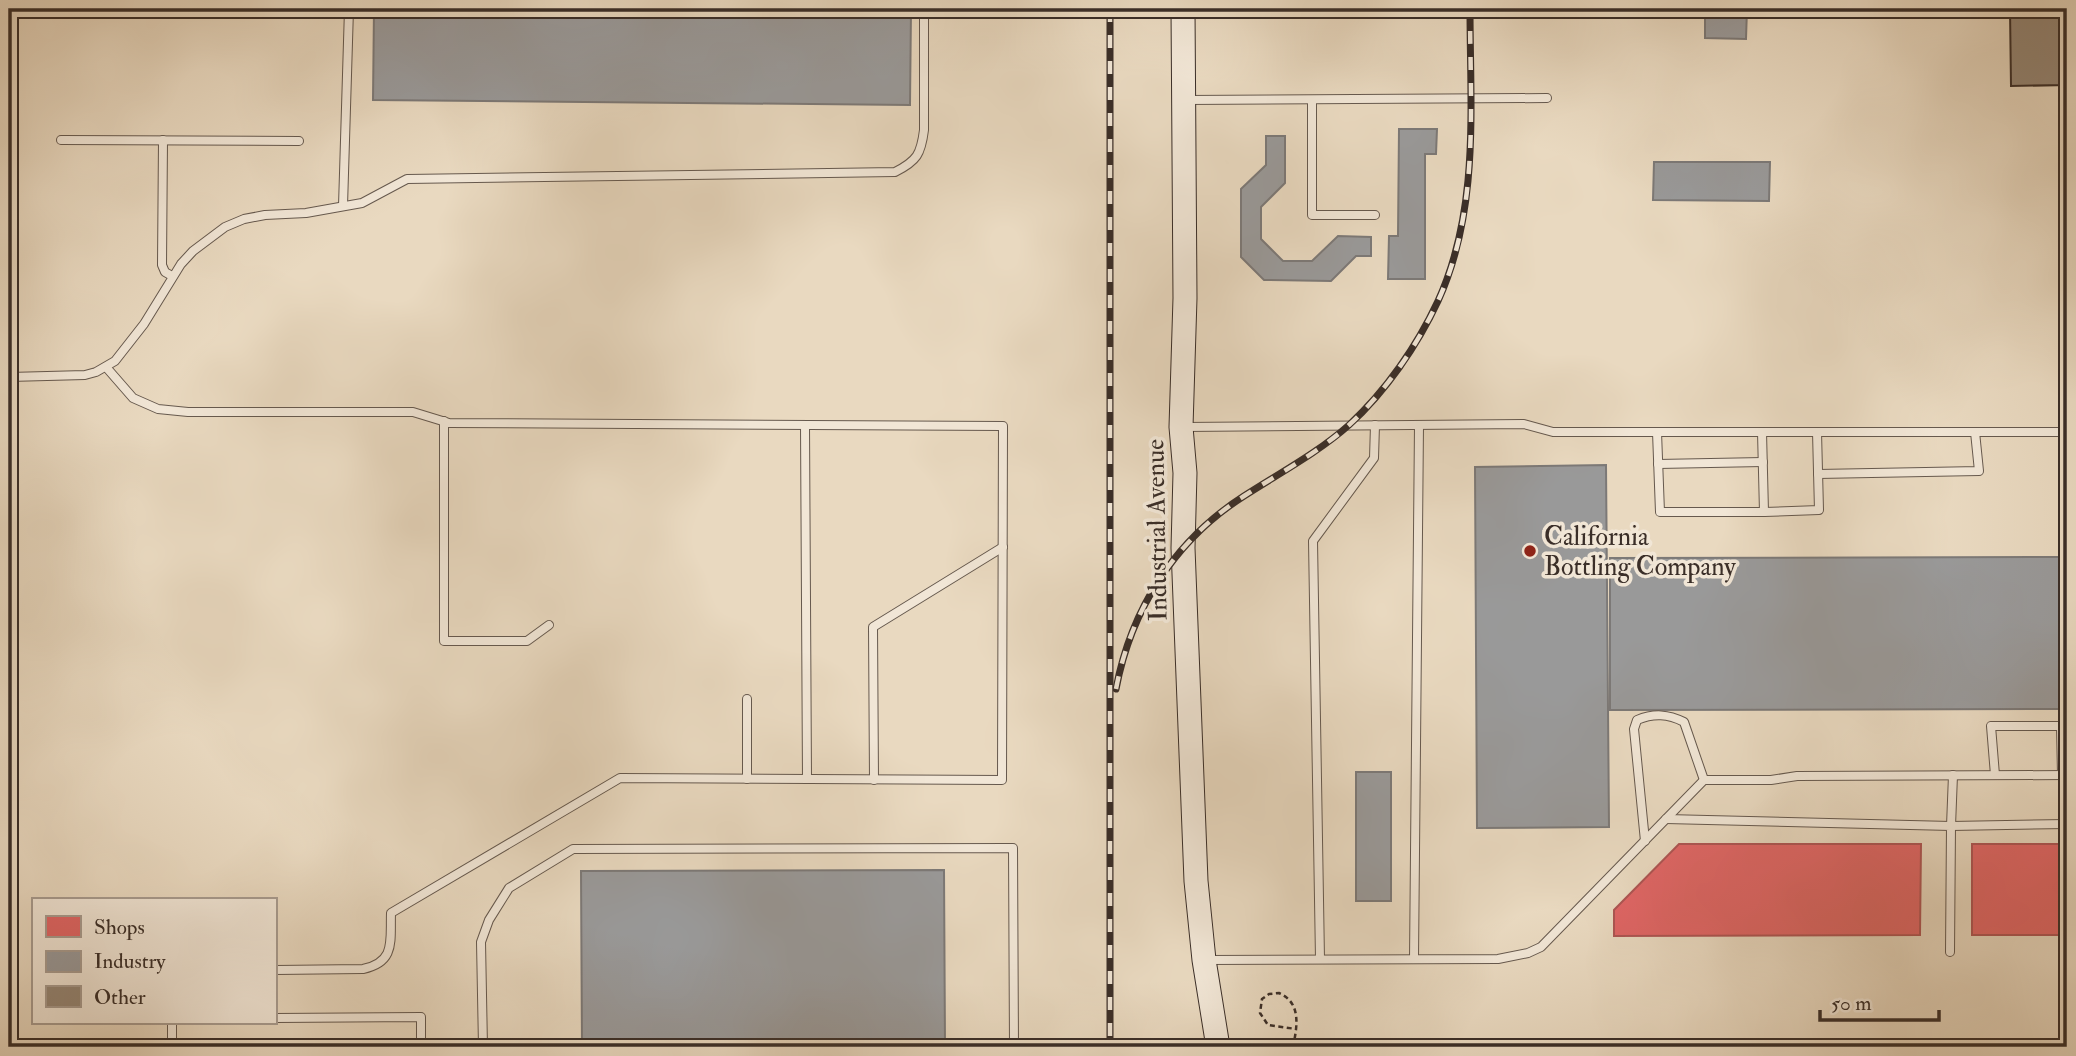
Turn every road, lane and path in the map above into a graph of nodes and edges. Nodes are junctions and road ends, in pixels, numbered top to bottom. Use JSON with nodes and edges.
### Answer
{"nodes":[{"id":1,"x":349,"y":9,"type":"edge"},
{"id":2,"x":924,"y":9,"type":"edge"},
{"id":3,"x":1183,"y":9,"type":"edge"},
{"id":4,"x":1547,"y":99,"type":"dead end"},
{"id":5,"x":1184,"y":100,"type":"junction"},
{"id":6,"x":1312,"y":100,"type":"junction"},
{"id":7,"x":61,"y":140,"type":"dead end"},
{"id":8,"x":163,"y":140,"type":"junction"},
{"id":9,"x":299,"y":141,"type":"dead end"},
{"id":10,"x":343,"y":206,"type":"junction"},
{"id":11,"x":1375,"y":215,"type":"dead end"},
{"id":12,"x":172,"y":276,"type":"junction"},
{"id":13,"x":106,"y":367,"type":"junction"},
{"id":14,"x":9,"y":377,"type":"edge"},
{"id":15,"x":444,"y":421,"type":"junction"},
{"id":16,"x":805,"y":425,"type":"junction"},
{"id":17,"x":1375,"y":425,"type":"junction"},
{"id":18,"x":1419,"y":425,"type":"junction"},
{"id":19,"x":1181,"y":427,"type":"junction"},
{"id":20,"x":1657,"y":432,"type":"junction"},
{"id":21,"x":1762,"y":432,"type":"junction"},
{"id":22,"x":1817,"y":432,"type":"junction"},
{"id":23,"x":1975,"y":432,"type":"junction"},
{"id":24,"x":2067,"y":432,"type":"edge"},
{"id":25,"x":1763,"y":461,"type":"junction"},
{"id":26,"x":1658,"y":464,"type":"junction"},
{"id":27,"x":1818,"y":474,"type":"junction"},
{"id":28,"x":1765,"y":512,"type":"junction"},
{"id":29,"x":1003,"y":547,"type":"junction"},
{"id":30,"x":549,"y":625,"type":"dead end"},
{"id":31,"x":747,"y":699,"type":"dead end"},
{"id":32,"x":2064,"y":726,"type":"edge"},
{"id":33,"x":1953,"y":775,"type":"junction"},
{"id":34,"x":1995,"y":775,"type":"junction"},
{"id":35,"x":2065,"y":775,"type":"edge"},
{"id":36,"x":747,"y":779,"type":"junction"},
{"id":37,"x":807,"y":779,"type":"junction"},
{"id":38,"x":874,"y":780,"type":"junction"},
{"id":39,"x":1704,"y":780,"type":"junction"},
{"id":40,"x":1666,"y":819,"type":"junction"},
{"id":41,"x":2067,"y":824,"type":"edge"},
{"id":42,"x":1951,"y":826,"type":"junction"},
{"id":43,"x":1645,"y":841,"type":"junction"},
{"id":44,"x":1950,"y":952,"type":"dead end"},
{"id":45,"x":1320,"y":959,"type":"junction"},
{"id":46,"x":1414,"y":959,"type":"junction"},
{"id":47,"x":1204,"y":960,"type":"junction"},
{"id":48,"x":276,"y":970,"type":"edge"},
{"id":49,"x":276,"y":1017,"type":"edge"},
{"id":50,"x":173,"y":1024,"type":"edge"},
{"id":51,"x":1296,"y":1029,"type":"junction"},
{"id":52,"x":2067,"y":1046,"type":"edge"},
{"id":53,"x":172,"y":1047,"type":"edge"},
{"id":54,"x":421,"y":1047,"type":"edge"},
{"id":55,"x":483,"y":1047,"type":"edge"},
{"id":56,"x":1014,"y":1047,"type":"edge"},
{"id":57,"x":1218,"y":1047,"type":"edge"},
{"id":58,"x":1293,"y":1047,"type":"edge"},
{"id":59,"x":2011,"y":1047,"type":"edge"}],
"edges":[{"from":1,"to":10,"type":"lane"},
{"from":2,"to":10,"type":"lane"},
{"from":3,"to":5,"type":"street","name":"Industrial Avenue"},
{"from":4,"to":6,"type":"lane"},
{"from":5,"to":6,"type":"lane"},
{"from":5,"to":19,"type":"street","name":"Industrial Avenue"},
{"from":6,"to":11,"type":"lane"},
{"from":7,"to":8,"type":"lane"},
{"from":8,"to":9,"type":"lane"},
{"from":8,"to":12,"type":"lane"},
{"from":10,"to":12,"type":"lane"},
{"from":12,"to":13,"type":"lane"},
{"from":13,"to":14,"type":"lane"},
{"from":13,"to":15,"type":"lane"},
{"from":15,"to":16,"type":"lane"},
{"from":15,"to":30,"type":"lane"},
{"from":16,"to":29,"type":"lane"},
{"from":16,"to":37,"type":"lane"},
{"from":17,"to":18,"type":"lane"},
{"from":17,"to":19,"type":"lane"},
{"from":17,"to":45,"type":"lane"},
{"from":18,"to":20,"type":"lane"},
{"from":18,"to":46,"type":"lane"},
{"from":19,"to":47,"type":"street","name":"Industrial Avenue"},
{"from":20,"to":21,"type":"lane"},
{"from":20,"to":26,"type":"lane"},
{"from":21,"to":22,"type":"lane"},
{"from":21,"to":25,"type":"lane"},
{"from":22,"to":23,"type":"lane"},
{"from":22,"to":27,"type":"lane"},
{"from":23,"to":24,"type":"lane"},
{"from":23,"to":27,"type":"lane"},
{"from":25,"to":26,"type":"lane"},
{"from":25,"to":28,"type":"lane"},
{"from":26,"to":28,"type":"lane"},
{"from":27,"to":28,"type":"lane"},
{"from":29,"to":38,"type":"lane"},
{"from":29,"to":38,"type":"lane"},
{"from":31,"to":36,"type":"lane"},
{"from":32,"to":34,"type":"lane"},
{"from":32,"to":35,"type":"lane"},
{"from":33,"to":34,"type":"lane"},
{"from":33,"to":39,"type":"lane"},
{"from":33,"to":42,"type":"lane"},
{"from":34,"to":35,"type":"lane"},
{"from":36,"to":37,"type":"lane"},
{"from":36,"to":48,"type":"lane"},
{"from":37,"to":38,"type":"lane"},
{"from":39,"to":40,"type":"lane"},
{"from":39,"to":43,"type":"lane"},
{"from":40,"to":42,"type":"lane"},
{"from":40,"to":43,"type":"lane"},
{"from":41,"to":42,"type":"lane"},
{"from":42,"to":44,"type":"lane"},
{"from":43,"to":46,"type":"lane"},
{"from":45,"to":46,"type":"lane"},
{"from":45,"to":47,"type":"lane"},
{"from":47,"to":57,"type":"street","name":"Industrial Avenue"},
{"from":49,"to":54,"type":"lane"},
{"from":50,"to":53,"type":"lane"},
{"from":51,"to":51,"type":"path"},
{"from":51,"to":58,"type":"path"},
{"from":52,"to":59,"type":"lane"},
{"from":55,"to":56,"type":"lane"}]}
